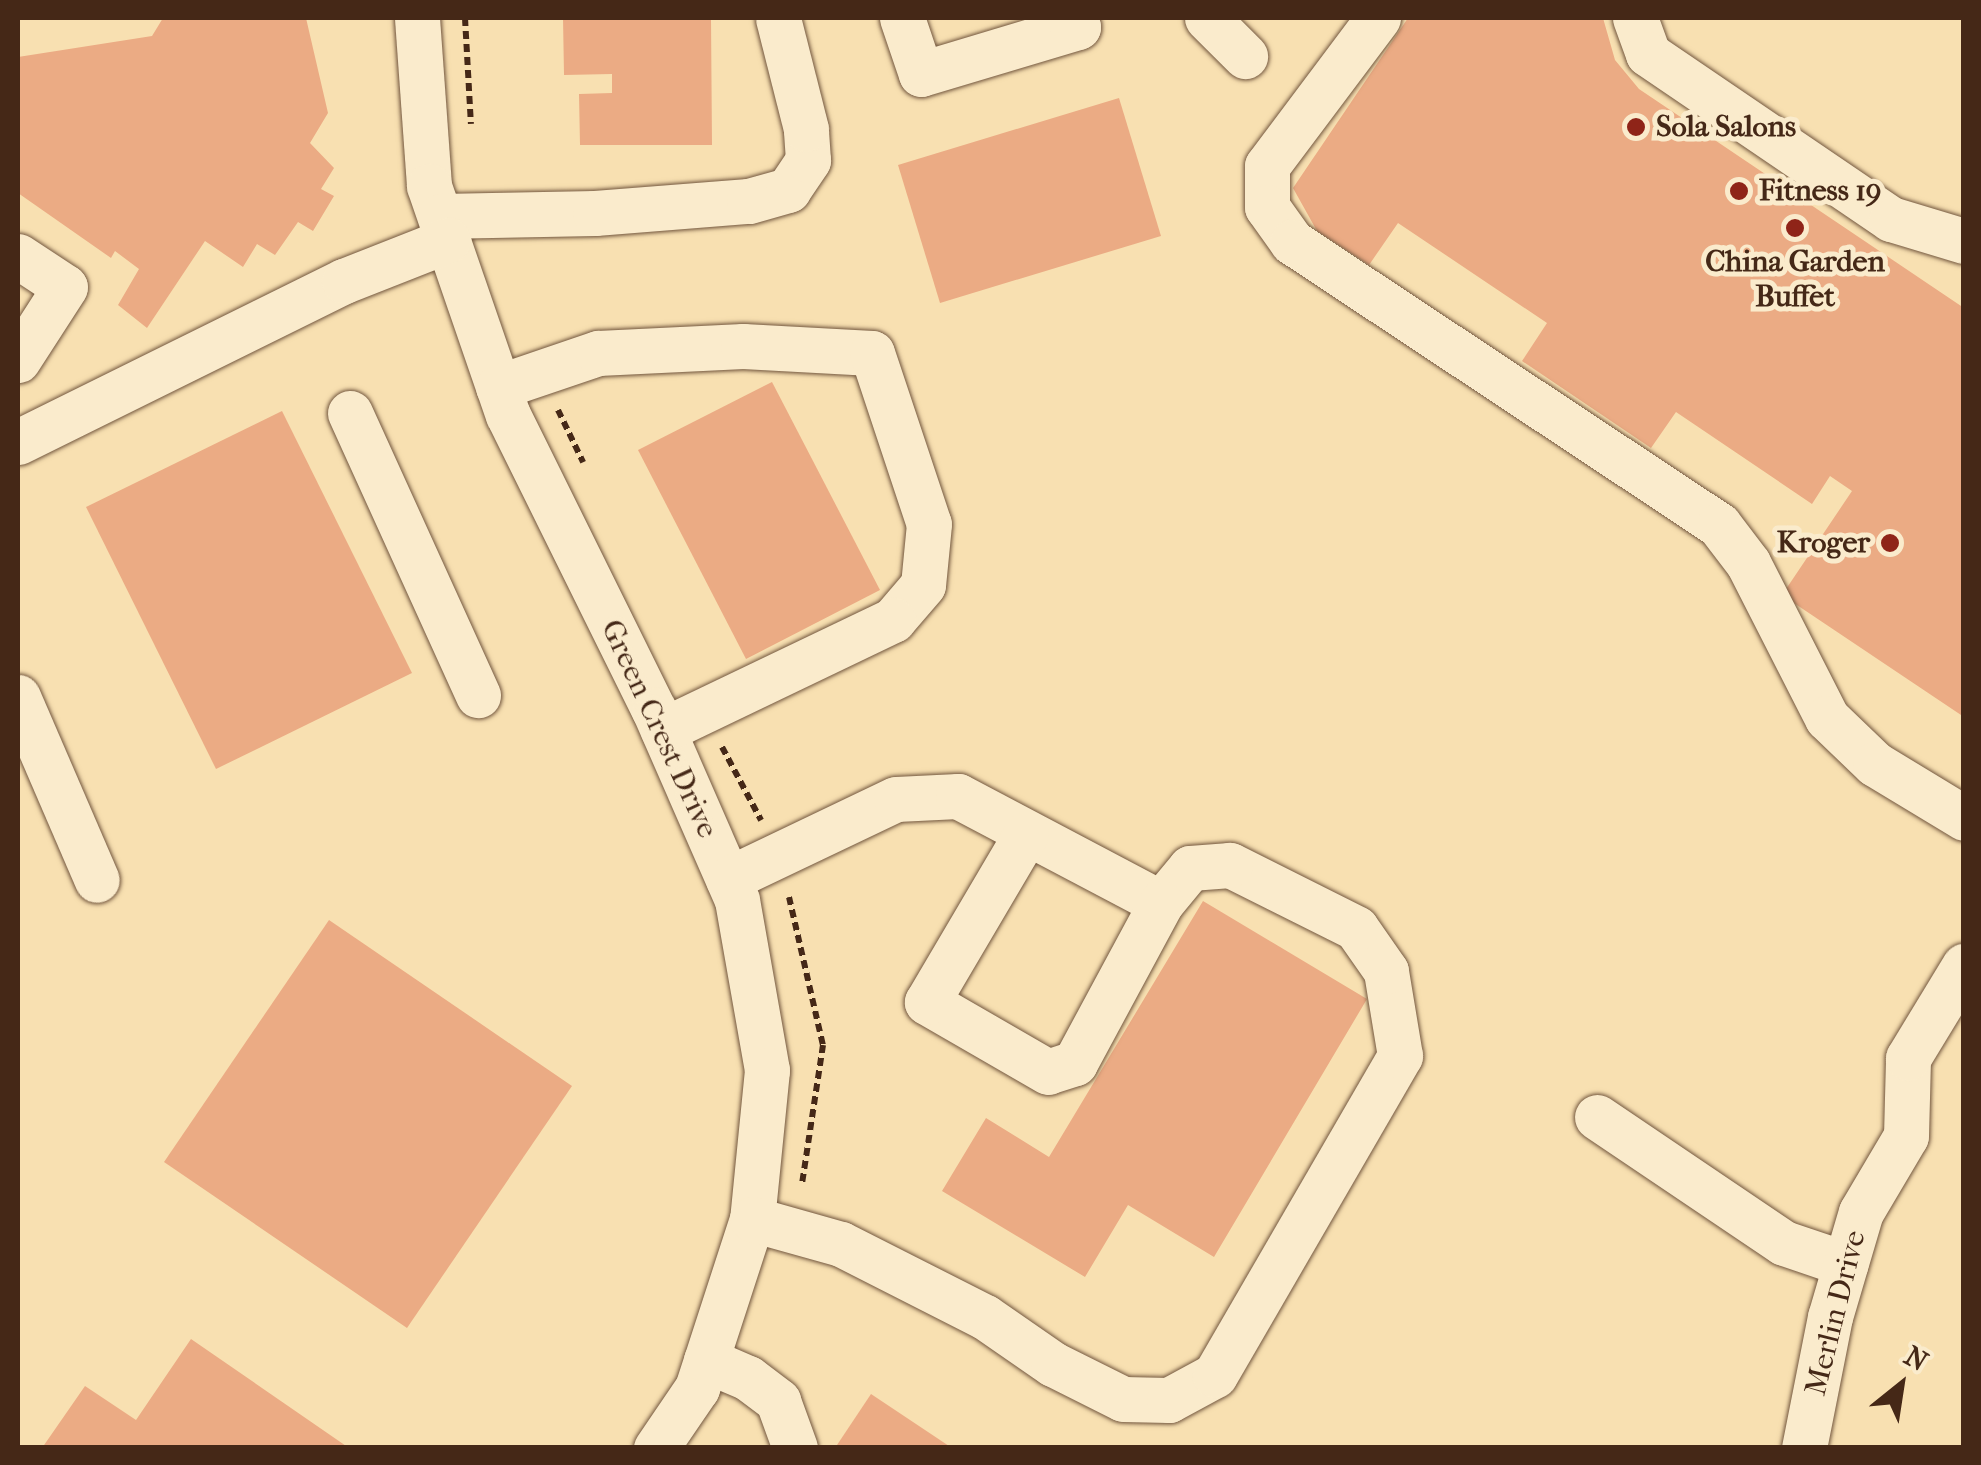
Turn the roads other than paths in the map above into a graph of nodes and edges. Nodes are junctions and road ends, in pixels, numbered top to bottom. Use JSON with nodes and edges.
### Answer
{"nodes":[{"id":1,"x":416,"y":18,"type":"edge"},
{"id":2,"x":778,"y":18,"type":"edge"},
{"id":3,"x":902,"y":18,"type":"edge"},
{"id":4,"x":1068,"y":18,"type":"edge"},
{"id":5,"x":1207,"y":18,"type":"edge"},
{"id":6,"x":1378,"y":18,"type":"edge"},
{"id":7,"x":1634,"y":18,"type":"edge"},
{"id":8,"x":1246,"y":56,"type":"dead end"},
{"id":9,"x":444,"y":228,"type":"junction"},
{"id":10,"x":1964,"y":241,"type":"edge"},
{"id":11,"x":18,"y":256,"type":"edge"},
{"id":12,"x":18,"y":360,"type":"edge"},
{"id":13,"x":498,"y":387,"type":"junction"},
{"id":14,"x":350,"y":413,"type":"dead end"},
{"id":15,"x":18,"y":442,"type":"edge"},
{"id":16,"x":478,"y":696,"type":"dead end"},
{"id":17,"x":18,"y":697,"type":"edge"},
{"id":18,"x":662,"y":730,"type":"junction"},
{"id":19,"x":1964,"y":818,"type":"edge"},
{"id":20,"x":1026,"y":834,"type":"junction"},
{"id":21,"x":728,"y":879,"type":"junction"},
{"id":22,"x":97,"y":880,"type":"dead end"},
{"id":23,"x":1162,"y":903,"type":"junction"},
{"id":24,"x":1964,"y":966,"type":"edge"},
{"id":25,"x":1597,"y":1117,"type":"dead end"},
{"id":26,"x":752,"y":1218,"type":"junction"},
{"id":27,"x":1846,"y":1264,"type":"junction"},
{"id":28,"x":706,"y":1360,"type":"junction"},
{"id":29,"x":1809,"y":1445,"type":"edge"},
{"id":30,"x":656,"y":1448,"type":"edge"},
{"id":31,"x":795,"y":1448,"type":"edge"}],
"edges":[{"from":1,"to":9,"type":"street","name":"Green Crest Drive"},
{"from":2,"to":9,"type":"street"},
{"from":3,"to":4,"type":"street"},
{"from":5,"to":8,"type":"street"},
{"from":6,"to":19,"type":"street"},
{"from":7,"to":10,"type":"street"},
{"from":9,"to":13,"type":"street","name":"Green Crest Drive"},
{"from":9,"to":15,"type":"street"},
{"from":11,"to":12,"type":"street"},
{"from":13,"to":18,"type":"street","name":"Green Crest Drive"},
{"from":13,"to":18,"type":"street"},
{"from":14,"to":16,"type":"street"},
{"from":17,"to":22,"type":"street"},
{"from":18,"to":21,"type":"street","name":"Green Crest Drive"},
{"from":20,"to":21,"type":"street"},
{"from":20,"to":23,"type":"street"},
{"from":20,"to":23,"type":"street"},
{"from":21,"to":26,"type":"street","name":"Green Crest Drive"},
{"from":23,"to":26,"type":"street"},
{"from":24,"to":27,"type":"street","name":"Merlin Drive"},
{"from":25,"to":27,"type":"street"},
{"from":26,"to":28,"type":"street","name":"Green Crest Drive"},
{"from":27,"to":29,"type":"street","name":"Merlin Drive"},
{"from":28,"to":30,"type":"street","name":"Green Crest Drive"},
{"from":28,"to":31,"type":"street"}]}
